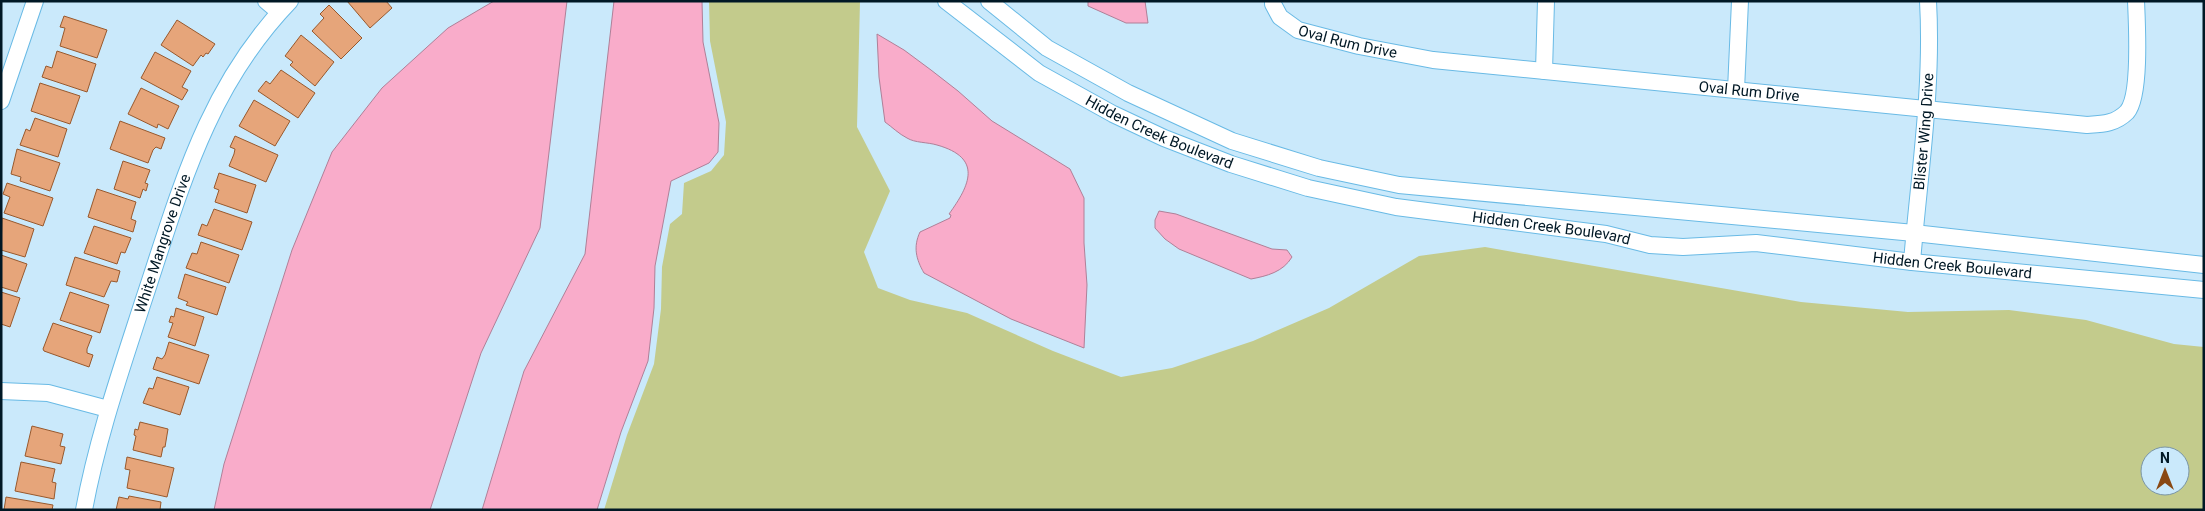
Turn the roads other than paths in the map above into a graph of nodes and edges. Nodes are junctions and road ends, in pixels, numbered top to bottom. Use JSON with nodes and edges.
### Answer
{"nodes":[{"id":1,"x":35,"y":1,"type":"edge"},
{"id":2,"x":266,"y":1,"type":"edge"},
{"id":3,"x":946,"y":1,"type":"edge"},
{"id":4,"x":989,"y":1,"type":"edge"},
{"id":5,"x":1273,"y":1,"type":"edge"},
{"id":6,"x":1546,"y":1,"type":"edge"},
{"id":7,"x":1740,"y":1,"type":"edge"},
{"id":8,"x":1928,"y":1,"type":"edge"},
{"id":9,"x":2136,"y":1,"type":"edge"},
{"id":10,"x":285,"y":7,"type":"edge"},
{"id":11,"x":1544,"y":71,"type":"junction"},
{"id":12,"x":1736,"y":90,"type":"junction"},
{"id":13,"x":1,"y":101,"type":"edge"},
{"id":14,"x":1925,"y":109,"type":"junction"},
{"id":15,"x":1914,"y":233,"type":"junction"},
{"id":16,"x":1912,"y":262,"type":"junction"},
{"id":17,"x":2204,"y":265,"type":"edge"},
{"id":18,"x":2204,"y":290,"type":"edge"},
{"id":19,"x":1,"y":391,"type":"edge"},
{"id":20,"x":108,"y":409,"type":"junction"},
{"id":21,"x":84,"y":510,"type":"edge"}],
"edges":[{"from":1,"to":13,"type":"street"},
{"from":2,"to":10,"type":"street"},
{"from":3,"to":16,"type":"street","name":"Hidden Creek Boulevard"},
{"from":4,"to":15,"type":"street","name":"Hidden Creek Boulevard"},
{"from":5,"to":11,"type":"street","name":"Oval Rum Drive"},
{"from":6,"to":11,"type":"street"},
{"from":7,"to":12,"type":"street"},
{"from":8,"to":14,"type":"street","name":"Blister Wing Drive"},
{"from":9,"to":14,"type":"street","name":"Oval Rum Drive"},
{"from":10,"to":20,"type":"street","name":"White Mangrove Drive"},
{"from":11,"to":12,"type":"street","name":"Oval Rum Drive"},
{"from":12,"to":14,"type":"street","name":"Oval Rum Drive"},
{"from":14,"to":15,"type":"street","name":"Blister Wing Drive"},
{"from":15,"to":16,"type":"street","name":"Blister Wing Drive"},
{"from":15,"to":17,"type":"street","name":"Hidden Creek Boulevard"},
{"from":16,"to":18,"type":"street","name":"Hidden Creek Boulevard"},
{"from":19,"to":20,"type":"street"},
{"from":20,"to":21,"type":"street","name":"White Mangrove Drive"}]}
